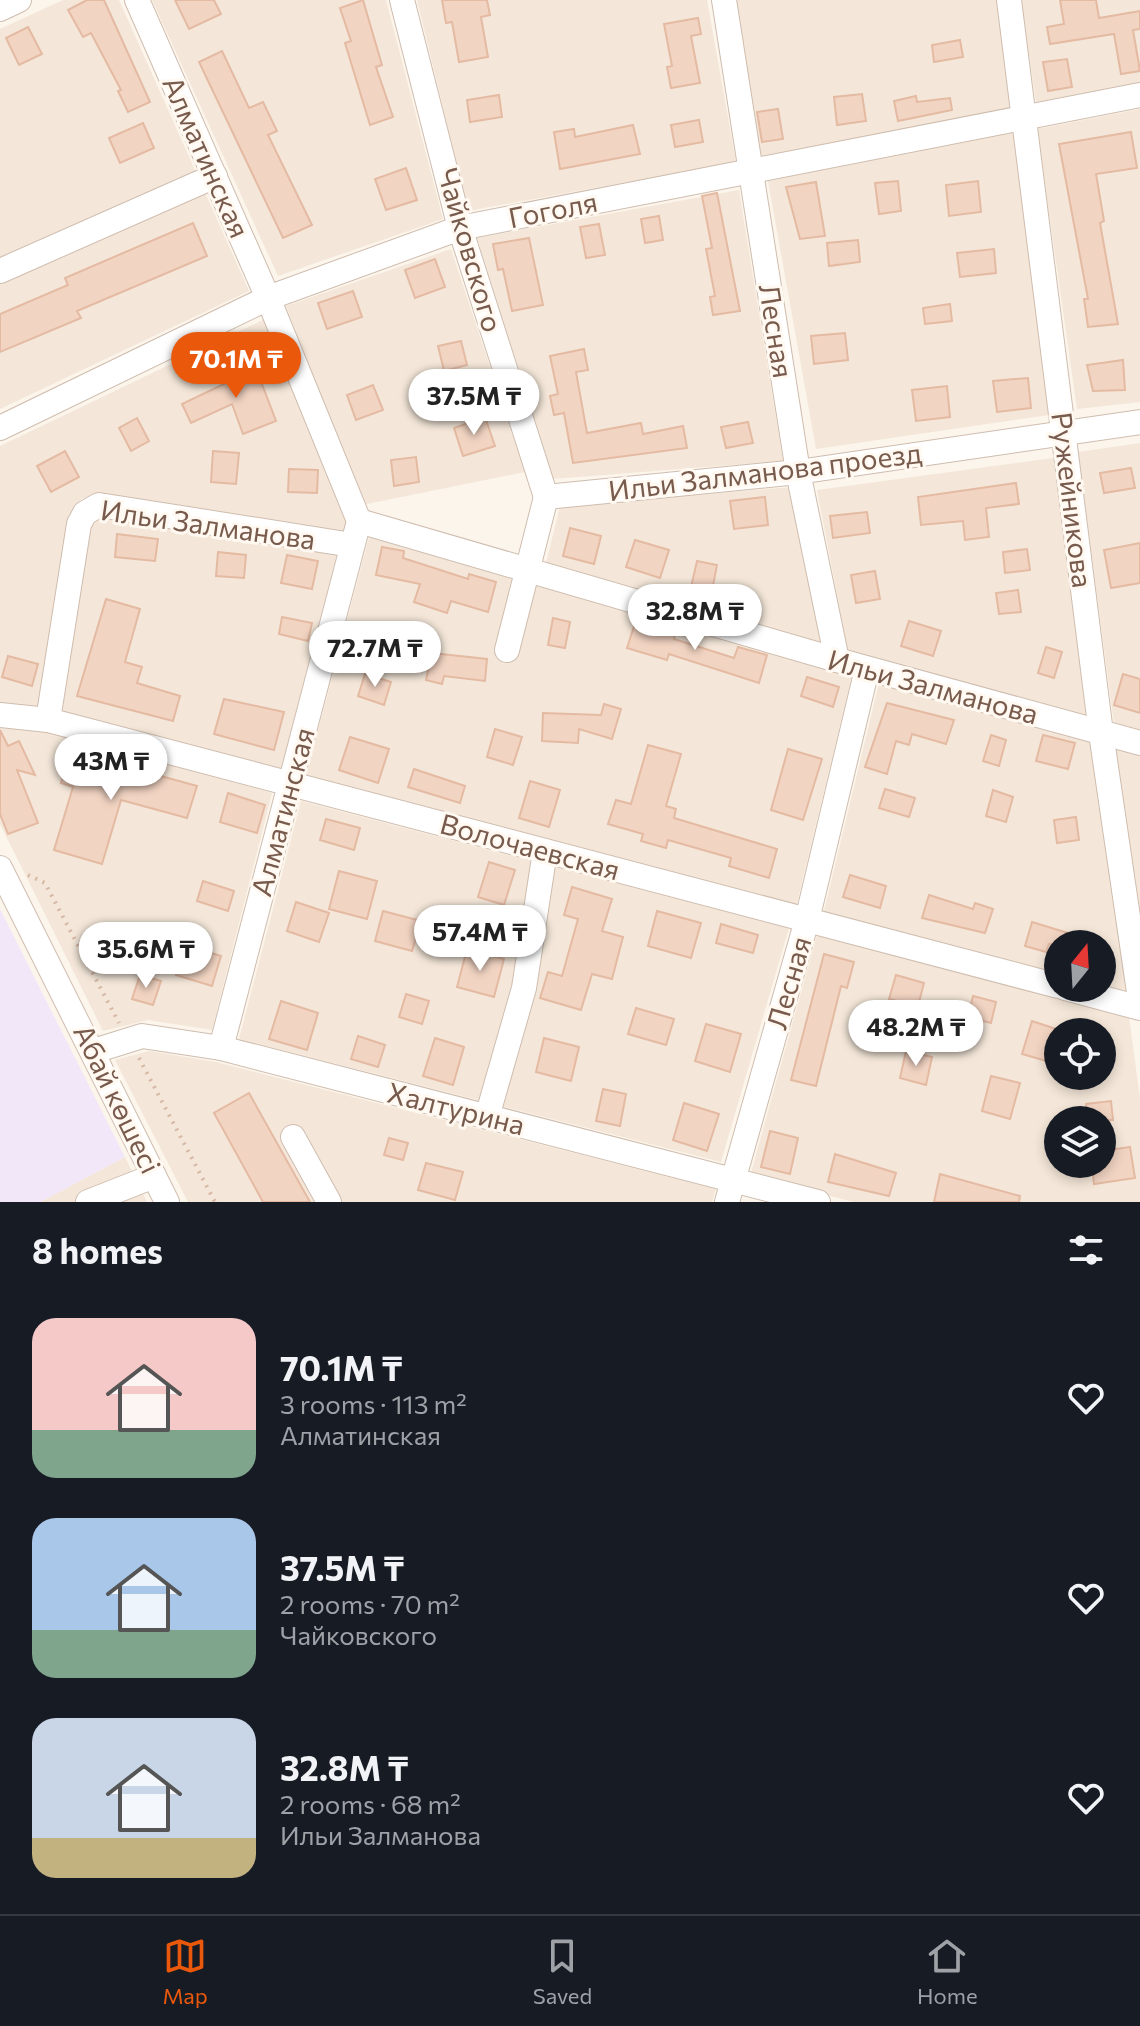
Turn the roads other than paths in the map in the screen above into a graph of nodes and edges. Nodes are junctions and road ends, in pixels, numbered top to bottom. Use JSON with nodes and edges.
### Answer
{"nodes":[{"id":1,"x":19,"y":0,"type":"edge"},
{"id":2,"x":137,"y":0,"type":"edge"},
{"id":3,"x":402,"y":0,"type":"edge"},
{"id":4,"x":724,"y":0,"type":"edge"},
{"id":5,"x":1009,"y":0,"type":"edge"},
{"id":6,"x":0,"y":9,"type":"edge"},
{"id":7,"x":1140,"y":95,"type":"edge"},
{"id":8,"x":1024,"y":118,"type":"junction"},
{"id":9,"x":751,"y":172,"type":"junction"},
{"id":10,"x":215,"y":176,"type":"junction"},
{"id":11,"x":460,"y":228,"type":"junction"},
{"id":12,"x":0,"y":271,"type":"edge"},
{"id":13,"x":268,"y":298,"type":"junction"},
{"id":14,"x":1140,"y":422,"type":"edge"},
{"id":15,"x":0,"y":428,"type":"edge"},
{"id":16,"x":1064,"y":434,"type":"junction"},
{"id":17,"x":798,"y":472,"type":"junction"},
{"id":18,"x":546,"y":497,"type":"junction"},
{"id":19,"x":356,"y":533,"type":"junction"},
{"id":20,"x":528,"y":572,"type":"junction"},
{"id":21,"x":507,"y":650,"type":"dead end"},
{"id":22,"x":837,"y":660,"type":"junction"},
{"id":23,"x":867,"y":669,"type":"junction"},
{"id":24,"x":0,"y":715,"type":"edge"},
{"id":25,"x":48,"y":720,"type":"junction"},
{"id":26,"x":1101,"y":733,"type":"junction"},
{"id":27,"x":1140,"y":743,"type":"edge"},
{"id":28,"x":290,"y":784,"type":"junction"},
{"id":29,"x":545,"y":851,"type":"junction"},
{"id":30,"x":0,"y":868,"type":"edge"},
{"id":31,"x":807,"y":920,"type":"junction"},
{"id":32,"x":1044,"y":982,"type":"edge"},
{"id":33,"x":1140,"y":999,"type":"edge"},
{"id":34,"x":1116,"y":1002,"type":"edge"},
{"id":35,"x":1140,"y":1008,"type":"edge"},
{"id":36,"x":221,"y":1048,"type":"junction"},
{"id":37,"x":94,"y":1051,"type":"junction"},
{"id":38,"x":487,"y":1117,"type":"junction"},
{"id":39,"x":293,"y":1137,"type":"dead end"},
{"id":40,"x":154,"y":1176,"type":"junction"},
{"id":41,"x":730,"y":1191,"type":"edge"},
{"id":42,"x":88,"y":1202,"type":"edge"},
{"id":43,"x":167,"y":1202,"type":"edge"},
{"id":44,"x":329,"y":1202,"type":"edge"},
{"id":45,"x":818,"y":1202,"type":"edge"}],
"edges":[{"from":1,"to":6,"type":"street"},
{"from":2,"to":10,"type":"street","name":"Алматинская"},
{"from":3,"to":11,"type":"street","name":"Чайковского"},
{"from":4,"to":9,"type":"street","name":"Лесная"},
{"from":5,"to":8,"type":"street","name":"Ружейникова"},
{"from":7,"to":8,"type":"street","name":"Гоголя"},
{"from":8,"to":9,"type":"street","name":"Гоголя"},
{"from":8,"to":16,"type":"street","name":"Ружейникова"},
{"from":9,"to":11,"type":"street","name":"Гоголя"},
{"from":9,"to":17,"type":"street","name":"Лесная"},
{"from":10,"to":12,"type":"street"},
{"from":10,"to":13,"type":"street","name":"Алматинская"},
{"from":11,"to":13,"type":"street","name":"Гоголя"},
{"from":11,"to":18,"type":"street","name":"Чайковского"},
{"from":13,"to":15,"type":"street","name":"Гоголя"},
{"from":13,"to":19,"type":"street","name":"Алматинская"},
{"from":14,"to":16,"type":"street","name":"Ильи Залманова проезд"},
{"from":16,"to":17,"type":"street","name":"Ильи Залманова проезд"},
{"from":16,"to":26,"type":"street","name":"Ружейникова"},
{"from":17,"to":18,"type":"street","name":"Ильи Залманова проезд"},
{"from":17,"to":22,"type":"street","name":"Лесная"},
{"from":18,"to":20,"type":"street"},
{"from":19,"to":20,"type":"street","name":"Ильи Залманова"},
{"from":19,"to":25,"type":"street","name":"Ильи Залманова"},
{"from":19,"to":28,"type":"street","name":"Алматинская"},
{"from":20,"to":21,"type":"street"},
{"from":20,"to":22,"type":"street","name":"Ильи Залманова"},
{"from":22,"to":23,"type":"street","name":"Ильи Залманова"},
{"from":23,"to":26,"type":"street","name":"Ильи Залманова"},
{"from":23,"to":31,"type":"street","name":"Лесная"},
{"from":24,"to":25,"type":"street","name":"Волочаевская"},
{"from":25,"to":28,"type":"street","name":"Волочаевская"},
{"from":26,"to":27,"type":"street","name":"Ильи Залманова"},
{"from":26,"to":33,"type":"street","name":"Ружейникова"},
{"from":28,"to":29,"type":"street","name":"Волочаевская"},
{"from":28,"to":36,"type":"street","name":"Алматинская"},
{"from":29,"to":31,"type":"street","name":"Волочаевская"},
{"from":29,"to":38,"type":"street"},
{"from":30,"to":37,"type":"street","name":"Абай көшесі"},
{"from":31,"to":32,"type":"street","name":"Волочаевская"},
{"from":31,"to":41,"type":"street","name":"Лесная"},
{"from":34,"to":35,"type":"street"},
{"from":36,"to":37,"type":"street","name":"Халтурина"},
{"from":36,"to":38,"type":"street","name":"Халтурина"},
{"from":37,"to":40,"type":"street","name":"Абай көшесі"},
{"from":38,"to":41,"type":"street","name":"Халтурина"},
{"from":39,"to":44,"type":"street"},
{"from":40,"to":42,"type":"street"},
{"from":40,"to":43,"type":"street","name":"Абай көшесі"},
{"from":41,"to":45,"type":"street","name":"Халтурина"}]}
